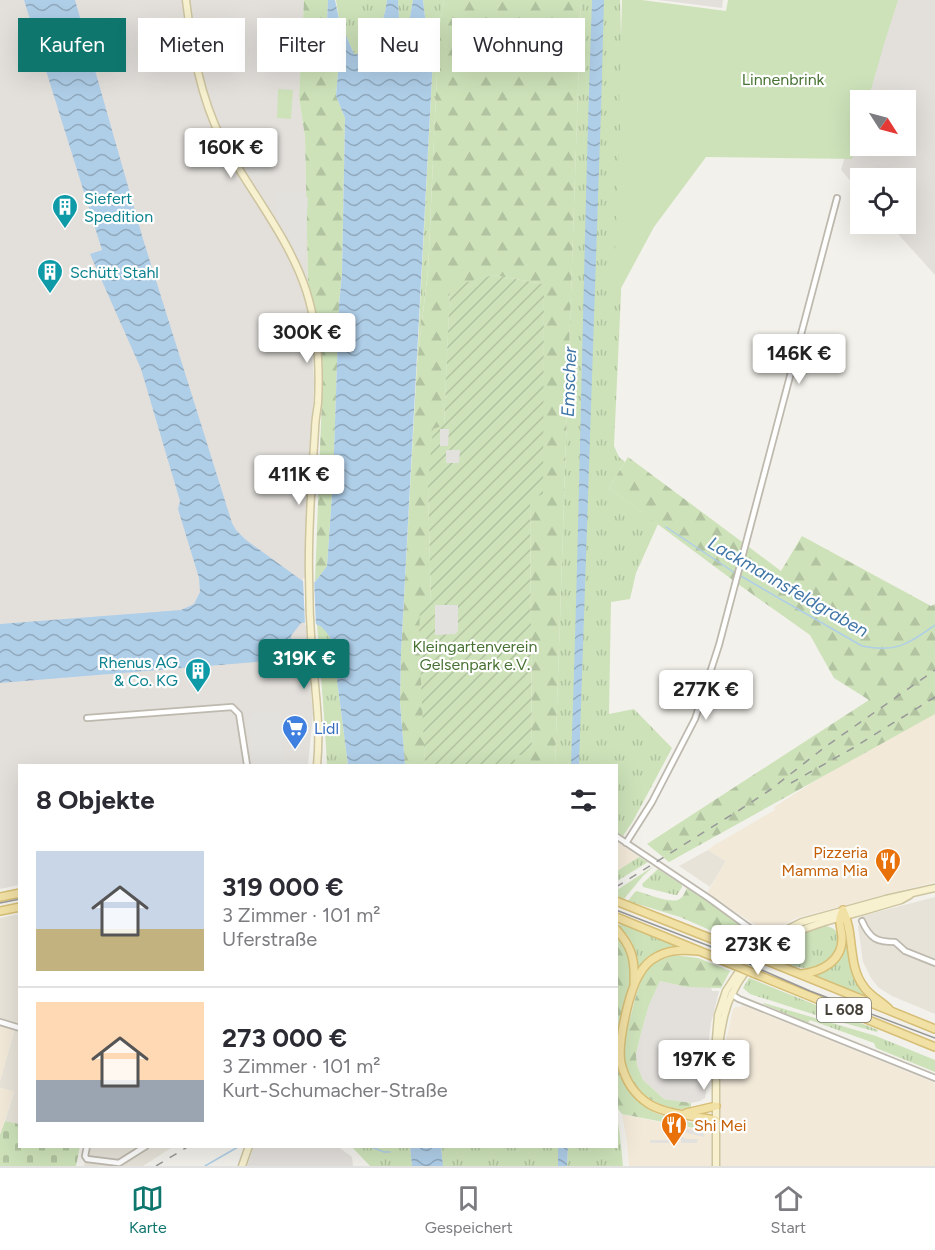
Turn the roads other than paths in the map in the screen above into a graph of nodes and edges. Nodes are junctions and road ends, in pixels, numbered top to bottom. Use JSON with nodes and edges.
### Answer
{"nodes":[{"id":1,"x":186,"y":0,"type":"edge"},
{"id":2,"x":837,"y":198,"type":"dead end"},
{"id":3,"x":87,"y":718,"type":"dead end"},
{"id":4,"x":247,"y":764,"type":"edge"},
{"id":5,"x":317,"y":764,"type":"edge"},
{"id":6,"x":618,"y":837,"type":"edge"},
{"id":7,"x":626,"y":843,"type":"junction"},
{"id":8,"x":935,"y":888,"type":"edge"},
{"id":9,"x":18,"y":894,"type":"edge"},
{"id":10,"x":0,"y":897,"type":"edge"},
{"id":11,"x":618,"y":902,"type":"edge"},
{"id":12,"x":18,"y":907,"type":"edge"},
{"id":13,"x":0,"y":910,"type":"edge"},
{"id":14,"x":843,"y":914,"type":"junction"},
{"id":15,"x":618,"y":918,"type":"edge"},
{"id":16,"x":862,"y":921,"type":"dead end"},
{"id":17,"x":618,"y":931,"type":"edge"},
{"id":18,"x":770,"y":943,"type":"junction"},
{"id":19,"x":699,"y":951,"type":"junction"},
{"id":20,"x":935,"y":963,"type":"edge"},
{"id":21,"x":797,"y":974,"type":"junction"},
{"id":22,"x":634,"y":985,"type":"junction"},
{"id":23,"x":729,"y":993,"type":"junction"},
{"id":24,"x":893,"y":1012,"type":"junction"},
{"id":25,"x":0,"y":1022,"type":"edge"},
{"id":26,"x":18,"y":1027,"type":"edge"},
{"id":27,"x":935,"y":1029,"type":"edge"},
{"id":28,"x":935,"y":1047,"type":"edge"},
{"id":29,"x":935,"y":1078,"type":"edge"},
{"id":30,"x":716,"y":1106,"type":"junction"},
{"id":31,"x":681,"y":1114,"type":"junction"},
{"id":32,"x":716,"y":1120,"type":"junction"},
{"id":33,"x":87,"y":1148,"type":"edge"},
{"id":34,"x":143,"y":1148,"type":"edge"},
{"id":35,"x":248,"y":1148,"type":"edge"},
{"id":36,"x":242,"y":1166,"type":"edge"},
{"id":37,"x":716,"y":1166,"type":"edge"}],
"edges":[{"from":1,"to":5,"type":"main road"},
{"from":2,"to":7,"type":"street"},
{"from":3,"to":4,"type":"street"},
{"from":6,"to":7,"type":"street"},
{"from":7,"to":18,"type":"street"},
{"from":8,"to":14,"type":"main road"},
{"from":9,"to":10,"type":"main road"},
{"from":11,"to":21,"type":"main road","number":"L 608","bridge":true},
{"from":12,"to":13,"type":"main road"},
{"from":14,"to":18,"type":"main road"},
{"from":14,"to":21,"type":"main road"},
{"from":14,"to":24,"type":"main road","number":"L 608"},
{"from":15,"to":19,"type":"main road","number":"L 608"},
{"from":16,"to":20,"type":"street"},
{"from":17,"to":22,"type":"main road","number":"L 608"},
{"from":18,"to":23,"type":"main road"},
{"from":19,"to":22,"type":"main road","number":"L 608"},
{"from":19,"to":28,"type":"main road","number":"L 608","bridge":true},
{"from":21,"to":24,"type":"main road","number":"L 608"},
{"from":22,"to":31,"type":"main road","number":"L 608"},
{"from":23,"to":29,"type":"street"},
{"from":23,"to":30,"type":"main road"},
{"from":24,"to":27,"type":"main road","number":"L 608"},
{"from":25,"to":26,"type":"street"},
{"from":30,"to":31,"type":"main road","number":"L 608"},
{"from":30,"to":32,"type":"main road"},
{"from":31,"to":32,"type":"main road","number":"L 608"},
{"from":32,"to":37,"type":"main road"},
{"from":33,"to":34,"type":"street"},
{"from":35,"to":36,"type":"main road"}]}
